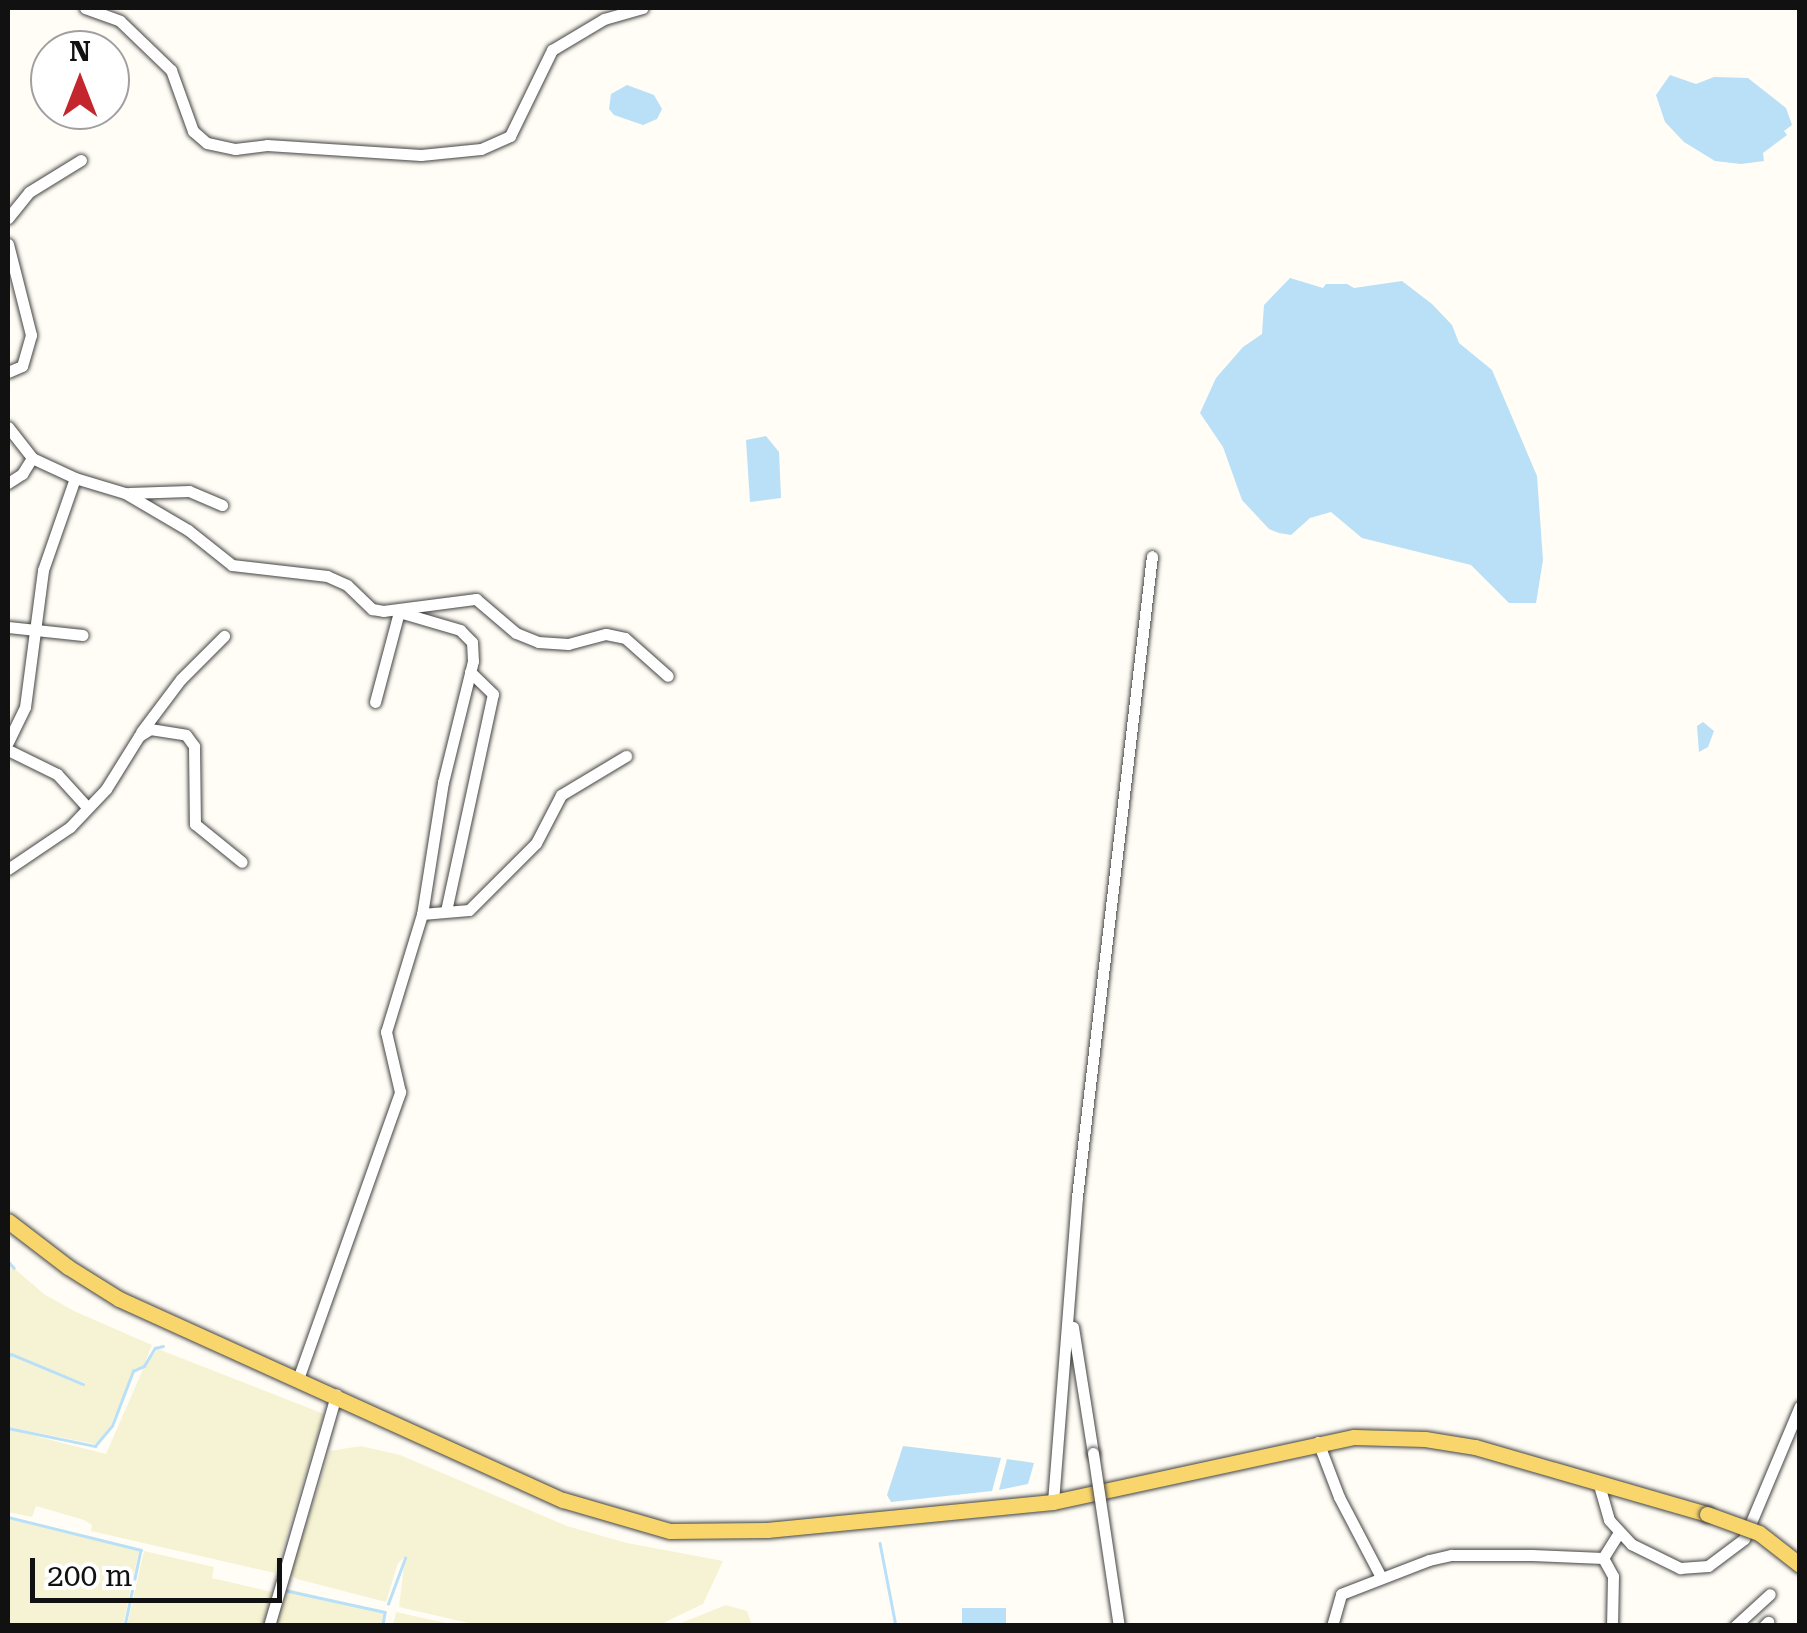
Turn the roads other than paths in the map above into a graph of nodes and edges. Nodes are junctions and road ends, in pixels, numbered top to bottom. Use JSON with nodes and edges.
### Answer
{"nodes":[{"id":1,"x":85,"y":8,"type":"edge"},
{"id":2,"x":642,"y":8,"type":"edge"},
{"id":3,"x":81,"y":160,"type":"dead end"},
{"id":4,"x":8,"y":218,"type":"edge"},
{"id":5,"x":8,"y":244,"type":"edge"},
{"id":6,"x":8,"y":372,"type":"edge"},
{"id":7,"x":8,"y":427,"type":"edge"},
{"id":8,"x":32,"y":458,"type":"junction"},
{"id":9,"x":75,"y":478,"type":"junction"},
{"id":10,"x":8,"y":483,"type":"edge"},
{"id":11,"x":125,"y":493,"type":"junction"},
{"id":12,"x":222,"y":505,"type":"dead end"},
{"id":13,"x":1152,"y":556,"type":"dead end"},
{"id":14,"x":399,"y":612,"type":"junction"},
{"id":15,"x":8,"y":627,"type":"edge"},
{"id":16,"x":32,"y":630,"type":"junction"},
{"id":17,"x":83,"y":635,"type":"dead end"},
{"id":18,"x":224,"y":636,"type":"dead end"},
{"id":19,"x":470,"y":672,"type":"junction"},
{"id":20,"x":668,"y":676,"type":"dead end"},
{"id":21,"x":375,"y":702,"type":"dead end"},
{"id":22,"x":139,"y":736,"type":"junction"},
{"id":23,"x":8,"y":742,"type":"edge"},
{"id":24,"x":8,"y":750,"type":"edge"},
{"id":25,"x":626,"y":756,"type":"dead end"},
{"id":26,"x":87,"y":808,"type":"junction"},
{"id":27,"x":242,"y":862,"type":"dead end"},
{"id":28,"x":8,"y":869,"type":"edge"},
{"id":29,"x":446,"y":911,"type":"junction"},
{"id":30,"x":422,"y":914,"type":"junction"},
{"id":31,"x":8,"y":1221,"type":"edge"},
{"id":32,"x":1070,"y":1308,"type":"junction"},
{"id":33,"x":298,"y":1379,"type":"junction"},
{"id":34,"x":336,"y":1395,"type":"junction"},
{"id":35,"x":1800,"y":1406,"type":"edge"},
{"id":36,"x":1318,"y":1442,"type":"junction"},
{"id":37,"x":1600,"y":1485,"type":"junction"},
{"id":38,"x":1053,"y":1502,"type":"junction"},
{"id":39,"x":1618,"y":1534,"type":"junction"},
{"id":40,"x":1603,"y":1558,"type":"junction"},
{"id":41,"x":1800,"y":1565,"type":"edge"},
{"id":42,"x":1381,"y":1578,"type":"junction"},
{"id":43,"x":1770,"y":1594,"type":"dead end"},
{"id":44,"x":269,"y":1626,"type":"edge"},
{"id":45,"x":1119,"y":1626,"type":"edge"},
{"id":46,"x":1332,"y":1626,"type":"edge"},
{"id":47,"x":1612,"y":1626,"type":"edge"},
{"id":48,"x":1735,"y":1626,"type":"edge"}],
"edges":[{"from":1,"to":2,"type":"street"},
{"from":3,"to":4,"type":"street"},
{"from":5,"to":6,"type":"street"},
{"from":7,"to":8,"type":"street"},
{"from":8,"to":9,"type":"street"},
{"from":8,"to":10,"type":"street"},
{"from":9,"to":11,"type":"street"},
{"from":9,"to":16,"type":"street"},
{"from":11,"to":12,"type":"street"},
{"from":11,"to":14,"type":"street"},
{"from":13,"to":32,"type":"street"},
{"from":14,"to":19,"type":"street"},
{"from":14,"to":20,"type":"street"},
{"from":14,"to":21,"type":"street"},
{"from":15,"to":16,"type":"street"},
{"from":16,"to":17,"type":"street"},
{"from":16,"to":23,"type":"street"},
{"from":18,"to":22,"type":"street"},
{"from":19,"to":29,"type":"street"},
{"from":19,"to":30,"type":"street"},
{"from":22,"to":26,"type":"street"},
{"from":22,"to":27,"type":"street"},
{"from":24,"to":26,"type":"street"},
{"from":25,"to":29,"type":"street"},
{"from":26,"to":28,"type":"street"},
{"from":29,"to":30,"type":"street"},
{"from":30,"to":33,"type":"street"},
{"from":31,"to":33,"type":"main road"},
{"from":32,"to":38,"type":"street"},
{"from":32,"to":45,"type":"street","bridge":true},
{"from":33,"to":34,"type":"main road"},
{"from":34,"to":38,"type":"main road"},
{"from":34,"to":44,"type":"street"},
{"from":35,"to":39,"type":"street"},
{"from":36,"to":37,"type":"main road"},
{"from":36,"to":38,"type":"main road"},
{"from":36,"to":42,"type":"street"},
{"from":37,"to":39,"type":"street"},
{"from":37,"to":41,"type":"main road","bridge":true},
{"from":39,"to":40,"type":"street"},
{"from":40,"to":42,"type":"street"},
{"from":40,"to":47,"type":"street"},
{"from":42,"to":46,"type":"street"},
{"from":43,"to":48,"type":"street"}]}
